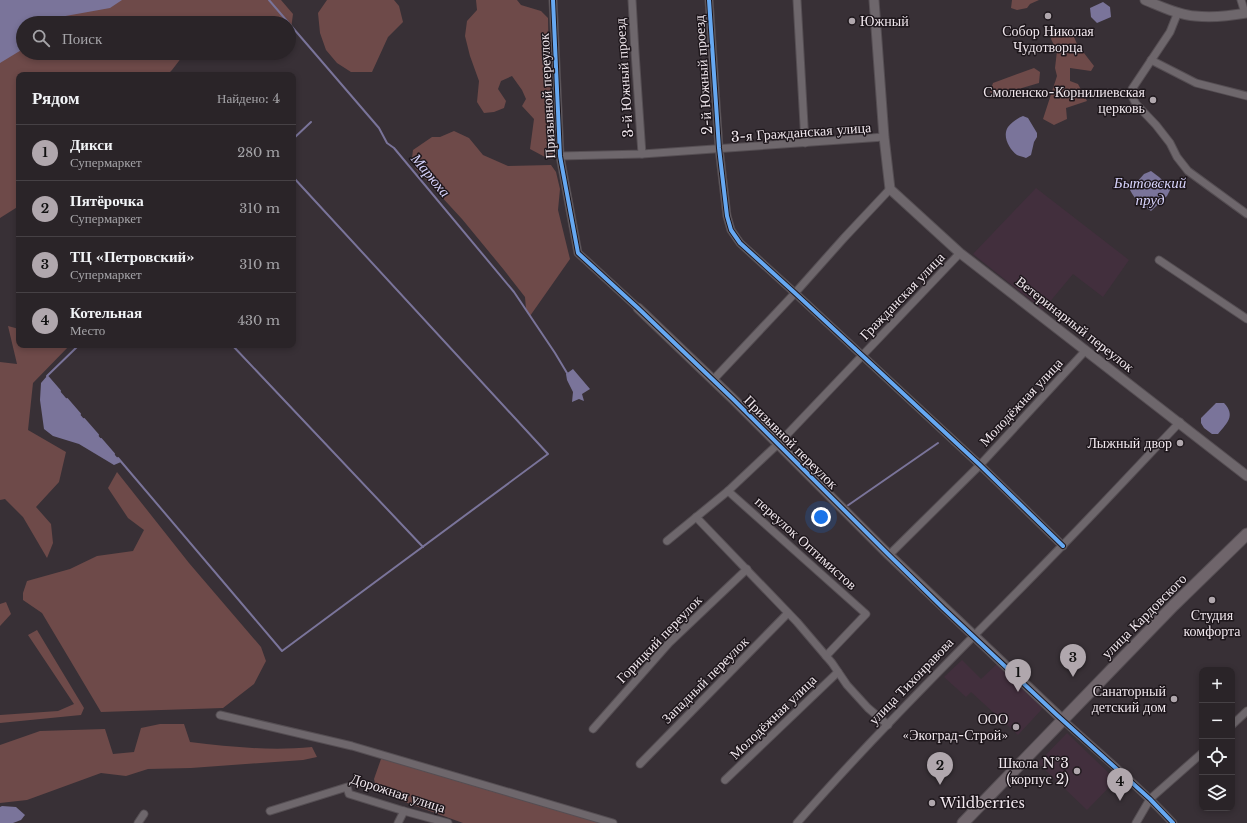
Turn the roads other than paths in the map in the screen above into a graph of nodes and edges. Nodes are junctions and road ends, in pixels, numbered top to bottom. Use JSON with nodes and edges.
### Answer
{"nodes":[{"id":1,"x":553,"y":0,"type":"edge"},
{"id":2,"x":632,"y":0,"type":"edge"},
{"id":3,"x":709,"y":0,"type":"edge"},
{"id":4,"x":797,"y":0,"type":"edge"},
{"id":5,"x":874,"y":0,"type":"edge"},
{"id":6,"x":1145,"y":0,"type":"edge"},
{"id":7,"x":1241,"y":0,"type":"edge"},
{"id":8,"x":1178,"y":12,"type":"junction"},
{"id":9,"x":1246,"y":13,"type":"edge"},
{"id":10,"x":1151,"y":60,"type":"junction"},
{"id":11,"x":1247,"y":96,"type":"edge"},
{"id":12,"x":884,"y":137,"type":"junction"},
{"id":13,"x":805,"y":143,"type":"junction"},
{"id":14,"x":719,"y":148,"type":"junction"},
{"id":15,"x":642,"y":154,"type":"junction"},
{"id":16,"x":560,"y":156,"type":"junction"},
{"id":17,"x":890,"y":189,"type":"junction"},
{"id":18,"x":1247,"y":214,"type":"edge"},
{"id":19,"x":960,"y":253,"type":"junction"},
{"id":20,"x":1159,"y":260,"type":"dead end"},
{"id":21,"x":796,"y":293,"type":"junction"},
{"id":22,"x":638,"y":308,"type":"joint"},
{"id":23,"x":1247,"y":319,"type":"edge"},
{"id":24,"x":1086,"y":350,"type":"junction"},
{"id":25,"x":862,"y":356,"type":"junction"},
{"id":26,"x":713,"y":380,"type":"junction"},
{"id":27,"x":1180,"y":422,"type":"junction"},
{"id":28,"x":778,"y":444,"type":"junction"},
{"id":29,"x":980,"y":465,"type":"junction"},
{"id":30,"x":1247,"y":476,"type":"edge"},
{"id":31,"x":728,"y":491,"type":"junction"},
{"id":32,"x":696,"y":517,"type":"junction"},
{"id":33,"x":1247,"y":534,"type":"edge"},
{"id":34,"x":667,"y":541,"type":"dead end"},
{"id":35,"x":1063,"y":546,"type":"junction"},
{"id":36,"x":888,"y":555,"type":"junction"},
{"id":37,"x":747,"y":569,"type":"junction"},
{"id":38,"x":788,"y":614,"type":"junction"},
{"id":39,"x":973,"y":636,"type":"junction"},
{"id":40,"x":826,"y":656,"type":"junction"},
{"id":41,"x":838,"y":672,"type":"junction"},
{"id":42,"x":1247,"y":712,"type":"edge"},
{"id":43,"x":220,"y":715,"type":"dead end"},
{"id":44,"x":1063,"y":720,"type":"junction"},
{"id":45,"x":1235,"y":722,"type":"edge"},
{"id":46,"x":888,"y":724,"type":"junction"},
{"id":47,"x":593,"y":729,"type":"dead end"},
{"id":48,"x":1199,"y":756,"type":"edge"},
{"id":49,"x":640,"y":764,"type":"dead end"},
{"id":50,"x":725,"y":780,"type":"dead end"},
{"id":51,"x":1150,"y":798,"type":"junction"},
{"id":52,"x":270,"y":811,"type":"dead end"},
{"id":53,"x":404,"y":811,"type":"junction"},
{"id":54,"x":144,"y":814,"type":"dead end"},
{"id":55,"x":138,"y":823,"type":"edge"},
{"id":56,"x":398,"y":823,"type":"edge"},
{"id":57,"x":448,"y":823,"type":"edge"},
{"id":58,"x":613,"y":823,"type":"edge"},
{"id":59,"x":798,"y":823,"type":"edge"},
{"id":60,"x":963,"y":823,"type":"edge"},
{"id":61,"x":1136,"y":823,"type":"edge"},
{"id":62,"x":1173,"y":823,"type":"edge"}],
"edges":[{"from":1,"to":16,"type":"street","name":"Призывной переулок"},
{"from":2,"to":15,"type":"street","name":"3-й Южный проезд"},
{"from":3,"to":14,"type":"street","name":"2-й Южный проезд"},
{"from":4,"to":13,"type":"street"},
{"from":5,"to":12,"type":"street"},
{"from":6,"to":8,"type":"street"},
{"from":7,"to":9,"type":"street"},
{"from":8,"to":9,"type":"street"},
{"from":8,"to":10,"type":"street"},
{"from":10,"to":11,"type":"street"},
{"from":10,"to":18,"type":"street"},
{"from":12,"to":13,"type":"street","name":"3-я Гражданская улица"},
{"from":12,"to":17,"type":"street"},
{"from":13,"to":14,"type":"street","name":"3-я Гражданская улица"},
{"from":14,"to":15,"type":"street","name":"3-я Гражданская улица"},
{"from":14,"to":21,"type":"street","name":"3-я Гражданская улица"},
{"from":15,"to":16,"type":"street","name":"3-я Гражданская улица"},
{"from":16,"to":22,"type":"street","name":"Призывной переулок"},
{"from":17,"to":19,"type":"street","name":"Ветеринарный переулок"},
{"from":17,"to":21,"type":"street"},
{"from":19,"to":24,"type":"street","name":"Ветеринарный переулок"},
{"from":19,"to":25,"type":"street","name":"Гражданская улица"},
{"from":20,"to":23,"type":"street"},
{"from":21,"to":25,"type":"street","name":"Гражданская улица"},
{"from":21,"to":26,"type":"street"},
{"from":22,"to":26,"type":"street","name":"Призывной переулок"},
{"from":24,"to":27,"type":"street","name":"Ветеринарный переулок"},
{"from":24,"to":29,"type":"street","name":"Молодёжная улица"},
{"from":25,"to":28,"type":"street","name":"Гражданская улица"},
{"from":25,"to":29,"type":"street"},
{"from":26,"to":28,"type":"street","name":"Призывной переулок"},
{"from":27,"to":30,"type":"street","name":"Ветеринарный переулок"},
{"from":27,"to":35,"type":"street","name":"улица Тихонравова"},
{"from":28,"to":31,"type":"street","name":"Гражданская улица"},
{"from":28,"to":36,"type":"street","name":"Призывной переулок"},
{"from":29,"to":35,"type":"street"},
{"from":29,"to":36,"type":"street","name":"Молодёжная улица"},
{"from":31,"to":32,"type":"street","name":"Гражданская улица"},
{"from":31,"to":40,"type":"street","name":"переулок Оптимистов"},
{"from":32,"to":34,"type":"street","name":"Гражданская улица"},
{"from":32,"to":37,"type":"street"},
{"from":33,"to":44,"type":"main road","name":"улица Кардовского"},
{"from":35,"to":39,"type":"street","name":"улица Тихонравова"},
{"from":36,"to":39,"type":"street","name":"Призывной переулок"},
{"from":37,"to":38,"type":"street"},
{"from":37,"to":47,"type":"street","name":"Горицкий переулок"},
{"from":38,"to":40,"type":"street"},
{"from":38,"to":49,"type":"street","name":"Западный переулок"},
{"from":39,"to":44,"type":"street","name":"Призывной переулок"},
{"from":39,"to":46,"type":"street","name":"улица Тихонравова"},
{"from":40,"to":41,"type":"street"},
{"from":41,"to":46,"type":"street"},
{"from":41,"to":50,"type":"street","name":"Молодёжная улица"},
{"from":42,"to":45,"type":"street"},
{"from":43,"to":58,"type":"street"},
{"from":44,"to":51,"type":"street","name":"Призывной переулок"},
{"from":44,"to":60,"type":"main road","name":"улица Кардовского"},
{"from":46,"to":59,"type":"street","name":"улица Тихонравова"},
{"from":48,"to":51,"type":"street"},
{"from":51,"to":61,"type":"street"},
{"from":51,"to":62,"type":"street","name":"Призывной переулок"},
{"from":52,"to":53,"type":"street","name":"Дорожная улица"},
{"from":53,"to":56,"type":"street"},
{"from":53,"to":57,"type":"street","name":"Дорожная улица"},
{"from":54,"to":55,"type":"street"}]}
